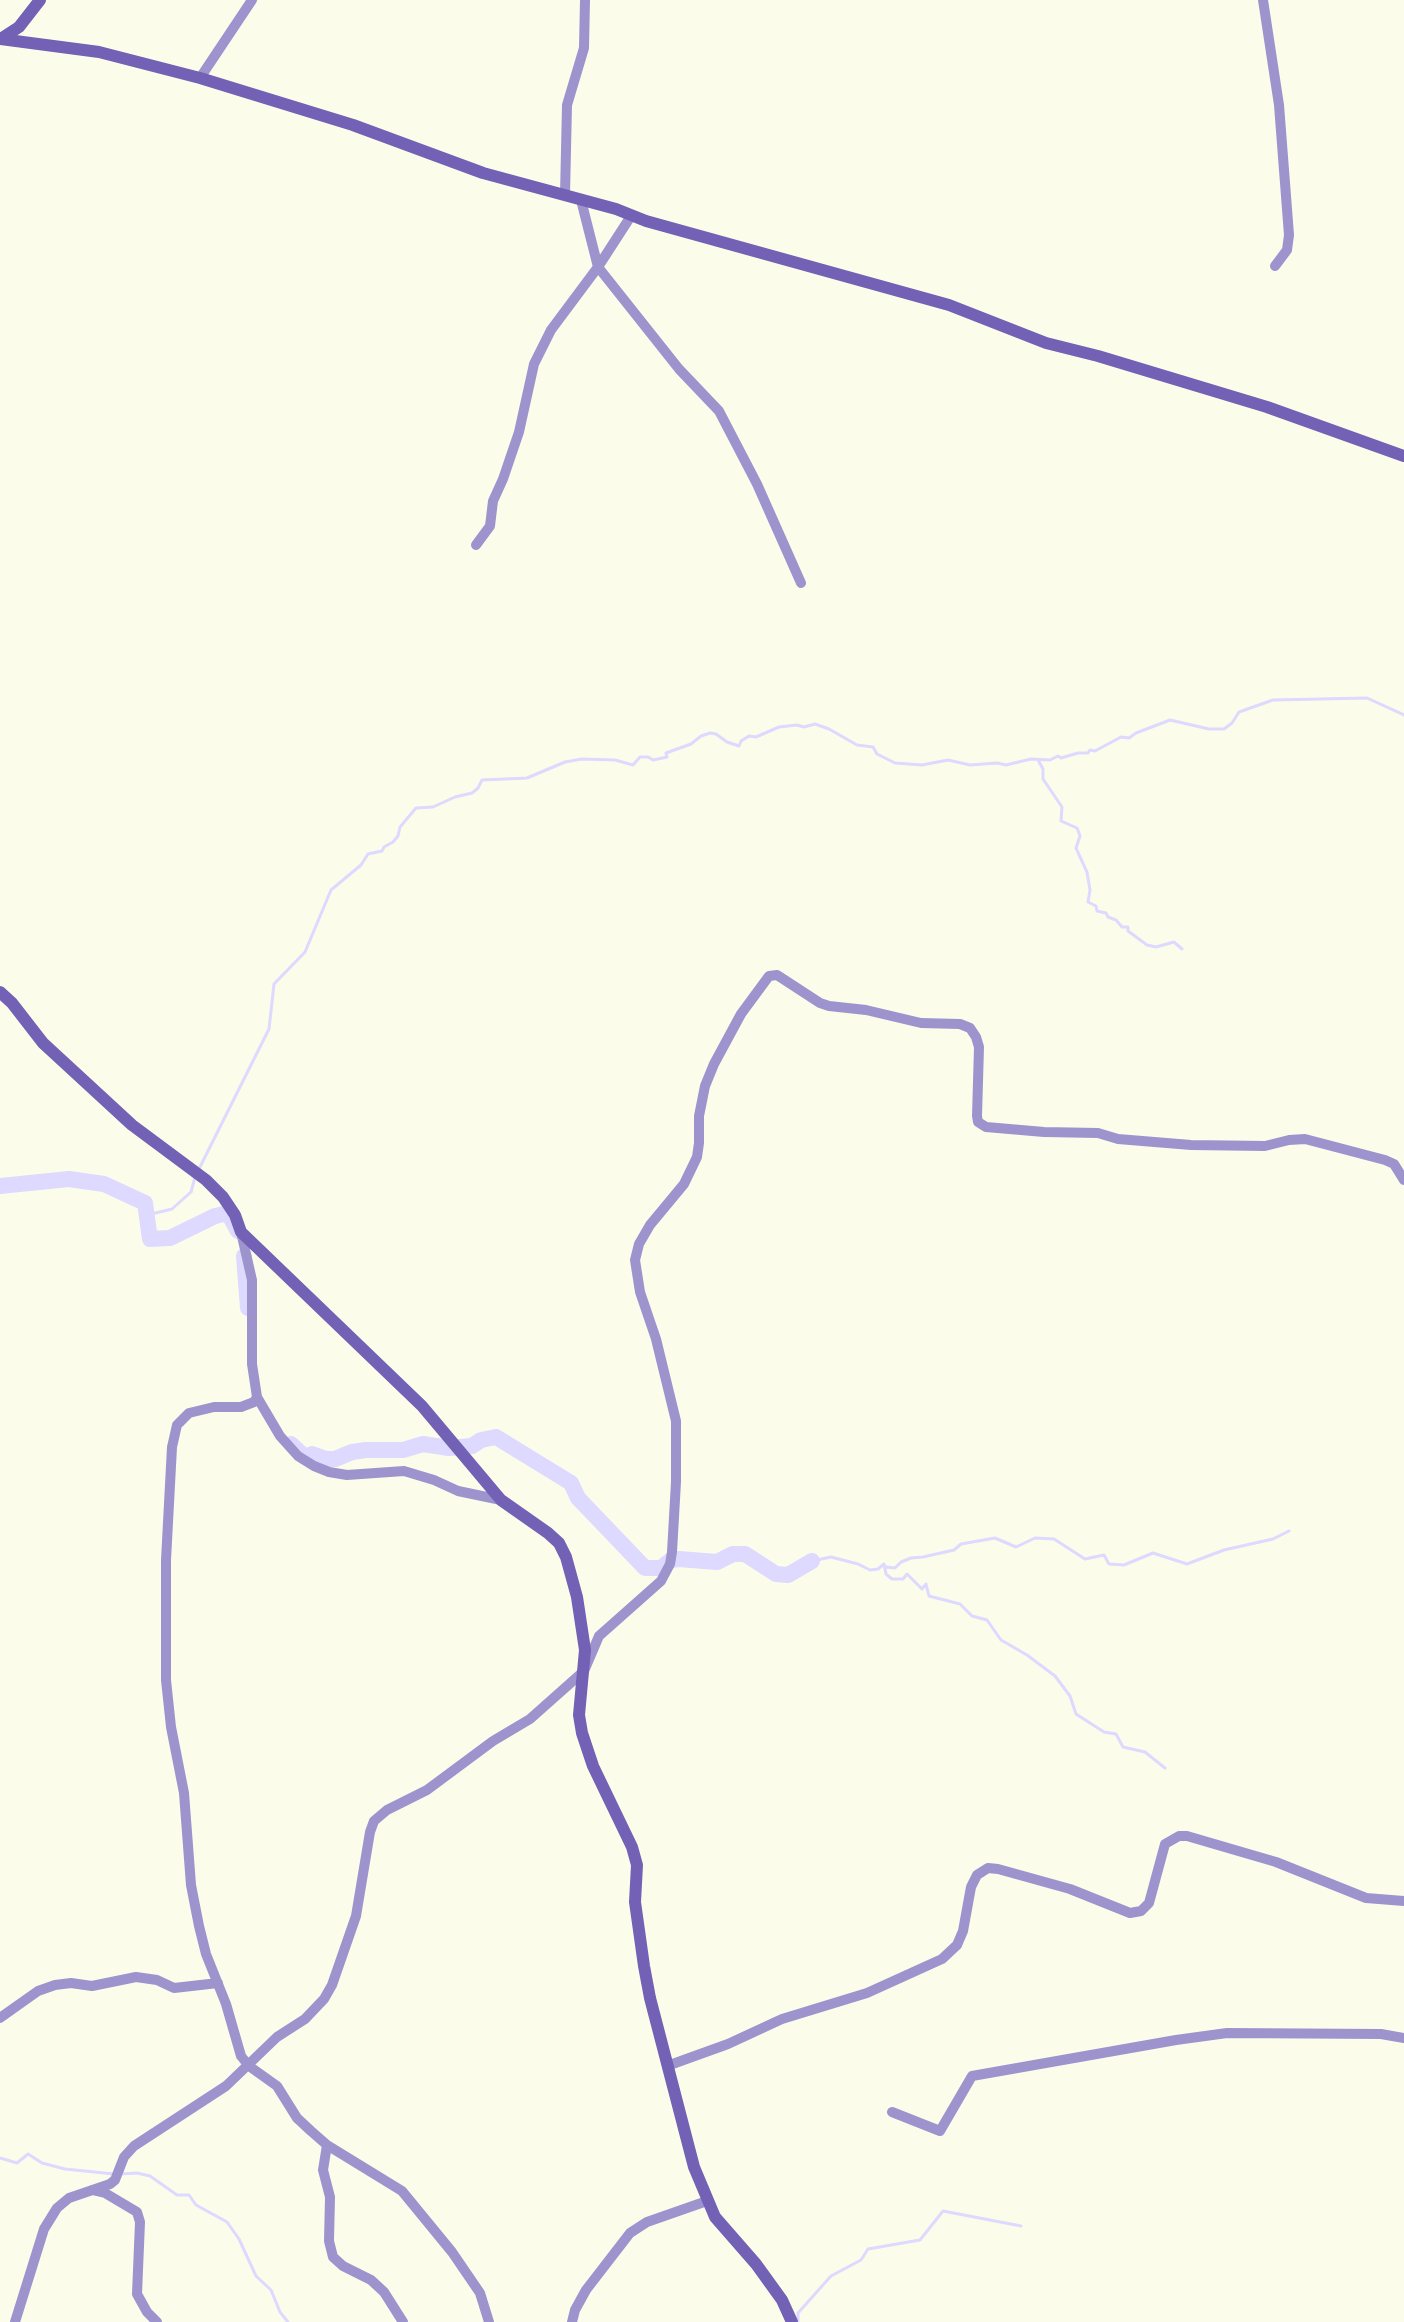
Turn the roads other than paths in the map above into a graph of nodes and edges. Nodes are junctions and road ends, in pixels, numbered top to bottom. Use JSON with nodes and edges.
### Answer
{"nodes":[{"id":1,"x":40,"y":0,"type":"edge"},
{"id":2,"x":252,"y":0,"type":"edge"},
{"id":3,"x":585,"y":0,"type":"edge"},
{"id":4,"x":1263,"y":0,"type":"edge"},
{"id":5,"x":1,"y":38,"type":"edge"},
{"id":6,"x":200,"y":78,"type":"junction"},
{"id":7,"x":565,"y":195,"type":"junction"},
{"id":8,"x":581,"y":200,"type":"junction"},
{"id":9,"x":631,"y":216,"type":"junction"},
{"id":10,"x":1275,"y":266,"type":"dead end"},
{"id":11,"x":598,"y":267,"type":"junction"},
{"id":12,"x":1404,"y":456,"type":"edge"},
{"id":13,"x":476,"y":545,"type":"dead end"},
{"id":14,"x":801,"y":583,"type":"dead end"},
{"id":15,"x":0,"y":992,"type":"edge"},
{"id":16,"x":1404,"y":1180,"type":"edge"},
{"id":17,"x":241,"y":1232,"type":"junction"},
{"id":18,"x":257,"y":1397,"type":"junction"},
{"id":19,"x":501,"y":1500,"type":"junction"},
{"id":20,"x":584,"y":1671,"type":"junction"},
{"id":21,"x":1404,"y":1901,"type":"edge"},
{"id":22,"x":218,"y":1983,"type":"junction"},
{"id":23,"x":0,"y":2018,"type":"edge"},
{"id":24,"x":1404,"y":2038,"type":"edge"},
{"id":25,"x":249,"y":2066,"type":"junction"},
{"id":26,"x":667,"y":2066,"type":"junction"},
{"id":27,"x":892,"y":2112,"type":"dead end"},
{"id":28,"x":327,"y":2145,"type":"junction"},
{"id":29,"x":92,"y":2190,"type":"junction"},
{"id":30,"x":707,"y":2201,"type":"junction"},
{"id":31,"x":15,"y":2322,"type":"edge"},
{"id":32,"x":157,"y":2322,"type":"edge"},
{"id":33,"x":404,"y":2322,"type":"edge"},
{"id":34,"x":489,"y":2322,"type":"edge"},
{"id":35,"x":572,"y":2322,"type":"edge"},
{"id":36,"x":792,"y":2322,"type":"edge"}],
"edges":[{"from":1,"to":5,"type":"street"},
{"from":2,"to":6,"type":"street"},
{"from":3,"to":7,"type":"street"},
{"from":4,"to":10,"type":"street"},
{"from":5,"to":6,"type":"street"},
{"from":6,"to":7,"type":"street"},
{"from":7,"to":8,"type":"street"},
{"from":8,"to":9,"type":"street"},
{"from":8,"to":11,"type":"street"},
{"from":9,"to":11,"type":"street"},
{"from":9,"to":12,"type":"street"},
{"from":11,"to":13,"type":"street"},
{"from":11,"to":14,"type":"street"},
{"from":15,"to":17,"type":"street"},
{"from":16,"to":20,"type":"street"},
{"from":17,"to":18,"type":"street"},
{"from":17,"to":19,"type":"street"},
{"from":18,"to":19,"type":"street"},
{"from":18,"to":22,"type":"street"},
{"from":19,"to":20,"type":"street"},
{"from":20,"to":25,"type":"street"},
{"from":20,"to":26,"type":"street"},
{"from":21,"to":26,"type":"street"},
{"from":22,"to":23,"type":"street"},
{"from":22,"to":25,"type":"street"},
{"from":24,"to":27,"type":"street"},
{"from":25,"to":28,"type":"street"},
{"from":25,"to":29,"type":"street"},
{"from":26,"to":30,"type":"street"},
{"from":28,"to":33,"type":"street"},
{"from":28,"to":34,"type":"street"},
{"from":29,"to":31,"type":"street"},
{"from":29,"to":32,"type":"street"},
{"from":30,"to":35,"type":"street"},
{"from":30,"to":36,"type":"street"}]}
